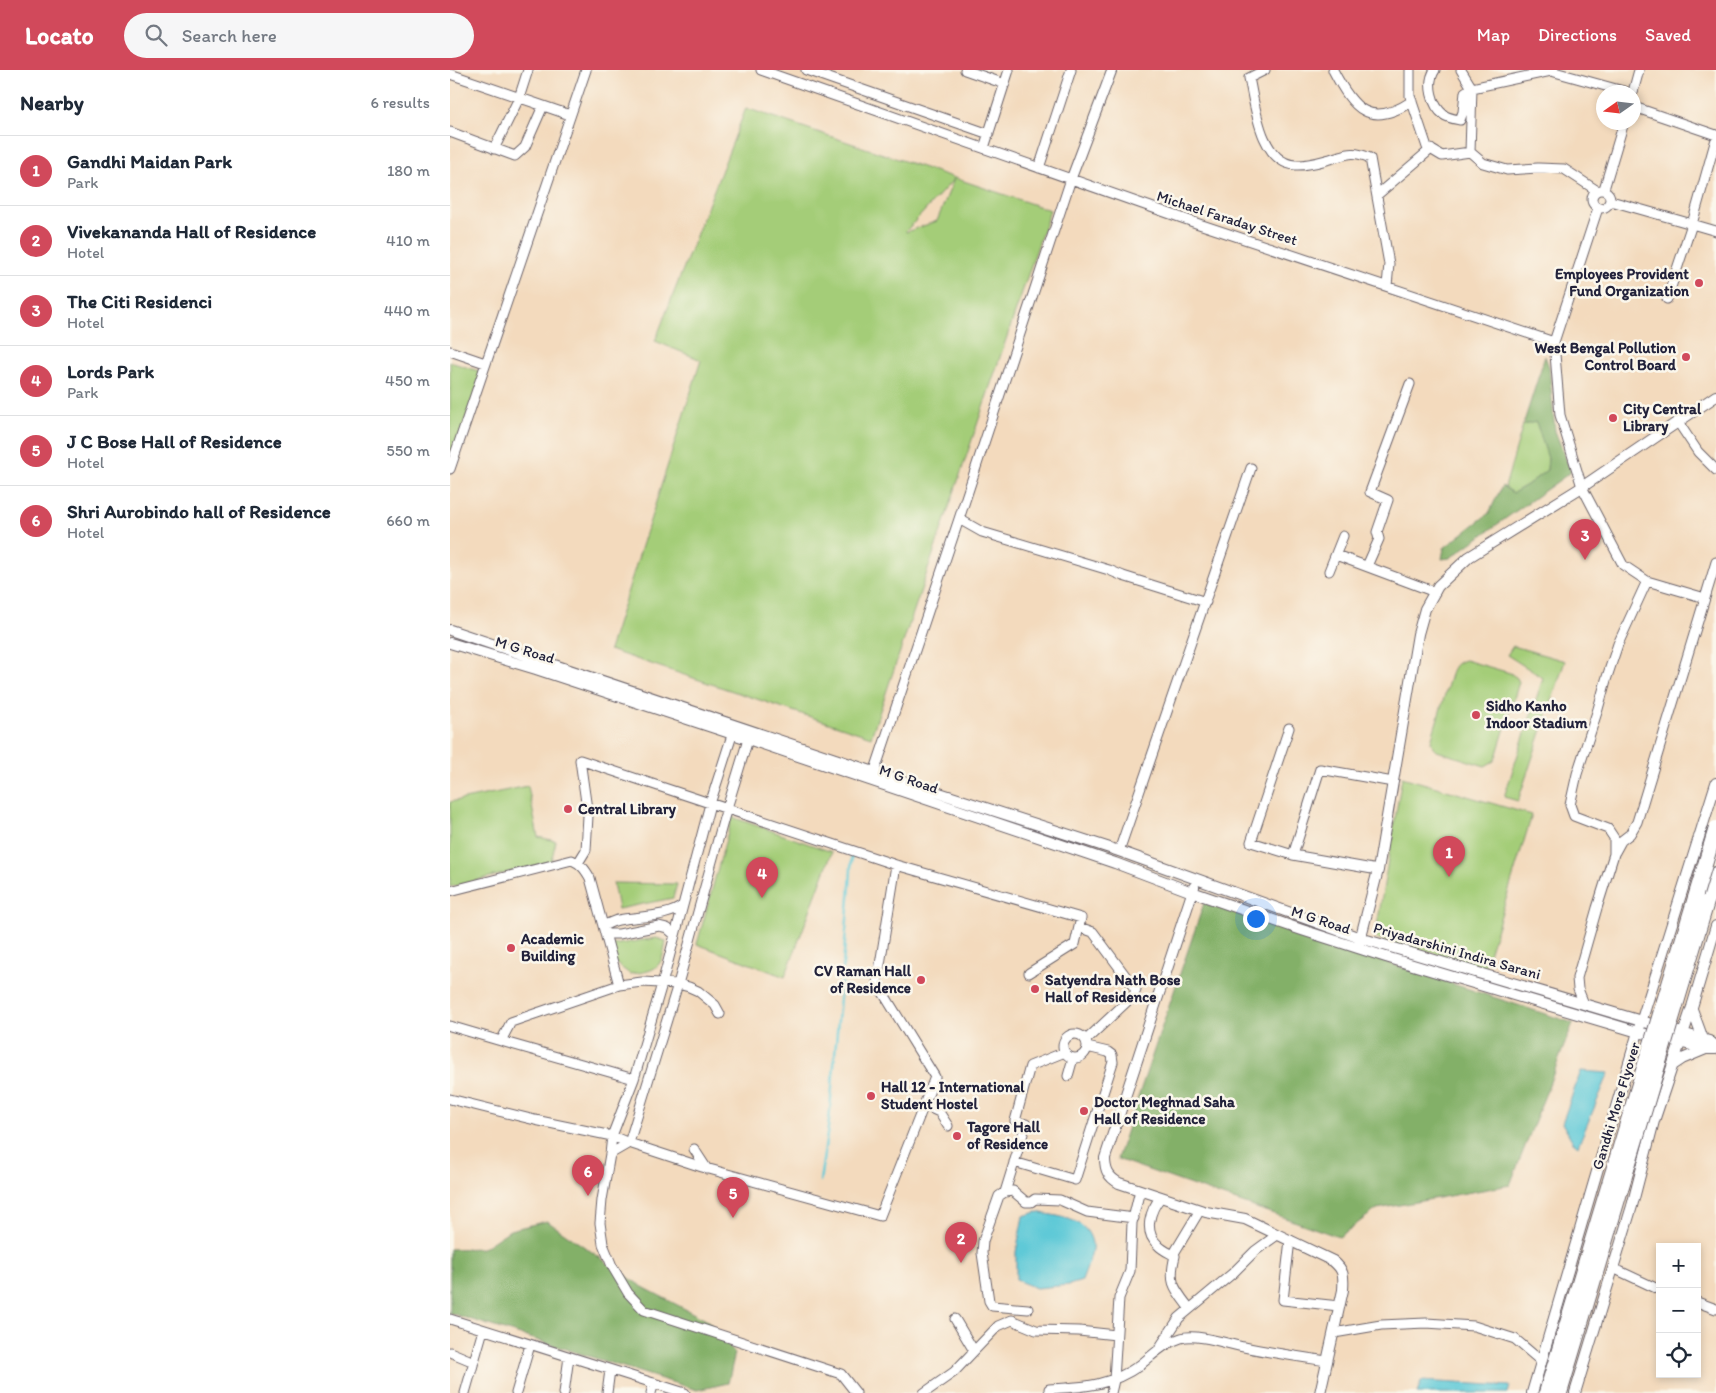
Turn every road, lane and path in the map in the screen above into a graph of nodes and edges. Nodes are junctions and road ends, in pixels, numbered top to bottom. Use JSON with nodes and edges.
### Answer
{"nodes":[{"id":1,"x":528,"y":70,"type":"edge"},
{"id":2,"x":586,"y":70,"type":"edge"},
{"id":3,"x":761,"y":70,"type":"edge"},
{"id":4,"x":806,"y":70,"type":"edge"},
{"id":5,"x":965,"y":70,"type":"edge"},
{"id":6,"x":1009,"y":70,"type":"edge"},
{"id":7,"x":1071,"y":70,"type":"edge"},
{"id":8,"x":1112,"y":70,"type":"edge"},
{"id":9,"x":1266,"y":70,"type":"edge"},
{"id":10,"x":1333,"y":70,"type":"edge"},
{"id":11,"x":1410,"y":70,"type":"edge"},
{"id":12,"x":1435,"y":70,"type":"edge"},
{"id":13,"x":1461,"y":70,"type":"edge"},
{"id":14,"x":1552,"y":70,"type":"edge"},
{"id":15,"x":1639,"y":70,"type":"edge"},
{"id":16,"x":450,"y":74,"type":"edge"},
{"id":17,"x":1248,"y":74,"type":"edge"},
{"id":18,"x":1005,"y":84,"type":"junction"},
{"id":19,"x":1603,"y":85,"type":"edge"},
{"id":20,"x":1635,"y":85,"type":"edge"},
{"id":21,"x":1472,"y":88,"type":"junction"},
{"id":22,"x":519,"y":98,"type":"junction"},
{"id":23,"x":1412,"y":101,"type":"junction"},
{"id":24,"x":543,"y":106,"type":"junction"},
{"id":25,"x":1641,"y":109,"type":"edge"},
{"id":26,"x":570,"y":115,"type":"junction"},
{"id":27,"x":1621,"y":130,"type":"edge"},
{"id":28,"x":450,"y":132,"type":"edge"},
{"id":29,"x":988,"y":134,"type":"junction"},
{"id":30,"x":1716,"y":135,"type":"edge"},
{"id":31,"x":1716,"y":139,"type":"edge"},
{"id":32,"x":984,"y":148,"type":"junction"},
{"id":33,"x":494,"y":149,"type":"junction"},
{"id":34,"x":1431,"y":149,"type":"junction"},
{"id":35,"x":1470,"y":152,"type":"junction"},
{"id":36,"x":1039,"y":168,"type":"junction"},
{"id":37,"x":1071,"y":179,"type":"junction"},
{"id":38,"x":1600,"y":190,"type":"junction"},
{"id":39,"x":1377,"y":195,"type":"junction"},
{"id":40,"x":1611,"y":201,"type":"junction"},
{"id":41,"x":1598,"y":208,"type":"junction"},
{"id":42,"x":1692,"y":224,"type":"junction"},
{"id":43,"x":1716,"y":231,"type":"edge"},
{"id":44,"x":1387,"y":286,"type":"junction"},
{"id":45,"x":1667,"y":299,"type":"dead end"},
{"id":46,"x":1554,"y":342,"type":"junction"},
{"id":47,"x":450,"y":351,"type":"edge"},
{"id":48,"x":485,"y":363,"type":"junction"},
{"id":49,"x":1410,"y":384,"type":"dead end"},
{"id":50,"x":1716,"y":396,"type":"edge"},
{"id":51,"x":1678,"y":422,"type":"junction"},
{"id":52,"x":1251,"y":468,"type":"dead end"},
{"id":53,"x":450,"y":469,"type":"edge"},
{"id":54,"x":1716,"y":470,"type":"edge"},
{"id":55,"x":1582,"y":487,"type":"junction"},
{"id":56,"x":959,"y":520,"type":"junction"},
{"id":57,"x":1343,"y":536,"type":"dead end"},
{"id":58,"x":1336,"y":555,"type":"junction"},
{"id":59,"x":1716,"y":562,"type":"edge"},
{"id":60,"x":1367,"y":566,"type":"junction"},
{"id":61,"x":1329,"y":571,"type":"dead end"},
{"id":62,"x":1646,"y":581,"type":"junction"},
{"id":63,"x":1435,"y":592,"type":"junction"},
{"id":64,"x":1705,"y":598,"type":"junction"},
{"id":65,"x":1206,"y":602,"type":"junction"},
{"id":66,"x":450,"y":630,"type":"edge"},
{"id":67,"x":450,"y":643,"type":"edge"},
{"id":68,"x":1289,"y":728,"type":"dead end"},
{"id":69,"x":734,"y":729,"type":"junction"},
{"id":70,"x":750,"y":734,"type":"junction"},
{"id":71,"x":872,"y":776,"type":"junction"},
{"id":72,"x":1393,"y":782,"type":"junction"},
{"id":73,"x":1716,"y":783,"type":"edge"},
{"id":74,"x":710,"y":804,"type":"junction"},
{"id":75,"x":727,"y":809,"type":"junction"},
{"id":76,"x":1716,"y":828,"type":"edge"},
{"id":77,"x":1119,"y":851,"type":"junction"},
{"id":78,"x":1614,"y":854,"type":"junction"},
{"id":79,"x":1293,"y":855,"type":"junction"},
{"id":80,"x":578,"y":863,"type":"junction"},
{"id":81,"x":896,"y":865,"type":"junction"},
{"id":82,"x":1378,"y":870,"type":"junction"},
{"id":83,"x":1716,"y":874,"type":"edge"},
{"id":84,"x":1197,"y":878,"type":"junction"},
{"id":85,"x":450,"y":891,"type":"edge"},
{"id":86,"x":1192,"y":892,"type":"junction"},
{"id":87,"x":683,"y":906,"type":"junction"},
{"id":88,"x":660,"y":914,"type":"junction"},
{"id":89,"x":680,"y":918,"type":"junction"},
{"id":90,"x":695,"y":922,"type":"junction"},
{"id":91,"x":659,"y":926,"type":"junction"},
{"id":92,"x":1716,"y":926,"type":"edge"},
{"id":93,"x":1079,"y":927,"type":"junction"},
{"id":94,"x":604,"y":930,"type":"junction"},
{"id":95,"x":675,"y":935,"type":"junction"},
{"id":96,"x":691,"y":937,"type":"junction"},
{"id":97,"x":1359,"y":943,"type":"junction"},
{"id":98,"x":1029,"y":974,"type":"dead end"},
{"id":99,"x":662,"y":984,"type":"junction"},
{"id":100,"x":678,"y":984,"type":"junction"},
{"id":101,"x":619,"y":985,"type":"junction"},
{"id":102,"x":1584,"y":1004,"type":"junction"},
{"id":103,"x":1647,"y":1005,"type":"junction"},
{"id":104,"x":656,"y":1008,"type":"junction"},
{"id":105,"x":1692,"y":1009,"type":"junction"},
{"id":106,"x":1616,"y":1013,"type":"junction"},
{"id":107,"x":720,"y":1014,"type":"dead end"},
{"id":108,"x":1642,"y":1020,"type":"junction"},
{"id":109,"x":1613,"y":1024,"type":"junction"},
{"id":110,"x":450,"y":1026,"type":"edge"},
{"id":111,"x":1638,"y":1032,"type":"junction"},
{"id":112,"x":663,"y":1036,"type":"junction"},
{"id":113,"x":1682,"y":1038,"type":"junction"},
{"id":114,"x":1703,"y":1039,"type":"junction"},
{"id":115,"x":501,"y":1041,"type":"junction"},
{"id":116,"x":1086,"y":1043,"type":"junction"},
{"id":117,"x":1634,"y":1048,"type":"junction"},
{"id":118,"x":1713,"y":1048,"type":"edge"},
{"id":119,"x":1069,"y":1055,"type":"junction"},
{"id":120,"x":1674,"y":1065,"type":"junction"},
{"id":121,"x":1068,"y":1076,"type":"dead end"},
{"id":122,"x":634,"y":1079,"type":"junction"},
{"id":123,"x":450,"y":1099,"type":"edge"},
{"id":124,"x":924,"y":1105,"type":"junction"},
{"id":125,"x":948,"y":1126,"type":"dead end"},
{"id":126,"x":612,"y":1136,"type":"junction"},
{"id":127,"x":629,"y":1144,"type":"junction"},
{"id":128,"x":694,"y":1150,"type":"dead end"},
{"id":129,"x":610,"y":1154,"type":"junction"},
{"id":130,"x":1014,"y":1162,"type":"junction"},
{"id":131,"x":707,"y":1168,"type":"junction"},
{"id":132,"x":1140,"y":1190,"type":"junction"},
{"id":133,"x":1005,"y":1192,"type":"junction"},
{"id":134,"x":1160,"y":1197,"type":"junction"},
{"id":135,"x":1200,"y":1210,"type":"junction"},
{"id":136,"x":1134,"y":1218,"type":"junction"},
{"id":137,"x":1277,"y":1235,"type":"junction"},
{"id":138,"x":1290,"y":1240,"type":"junction"},
{"id":139,"x":1173,"y":1255,"type":"junction"},
{"id":140,"x":1613,"y":1268,"type":"junction"},
{"id":141,"x":1656,"y":1288,"type":"edge"},
{"id":142,"x":1701,"y":1303,"type":"edge"},
{"id":143,"x":1339,"y":1306,"type":"junction"},
{"id":144,"x":1028,"y":1309,"type":"dead end"},
{"id":145,"x":1190,"y":1309,"type":"junction"},
{"id":146,"x":1716,"y":1309,"type":"edge"},
{"id":147,"x":450,"y":1319,"type":"edge"},
{"id":148,"x":956,"y":1319,"type":"dead end"},
{"id":149,"x":484,"y":1330,"type":"junction"},
{"id":150,"x":1334,"y":1333,"type":"junction"},
{"id":151,"x":1116,"y":1335,"type":"junction"},
{"id":152,"x":530,"y":1345,"type":"junction"},
{"id":153,"x":1160,"y":1348,"type":"junction"},
{"id":154,"x":974,"y":1351,"type":"junction"},
{"id":155,"x":450,"y":1352,"type":"edge"},
{"id":156,"x":568,"y":1357,"type":"junction"},
{"id":157,"x":474,"y":1362,"type":"junction"},
{"id":158,"x":1327,"y":1362,"type":"junction"},
{"id":159,"x":1542,"y":1362,"type":"junction"},
{"id":160,"x":610,"y":1370,"type":"junction"},
{"id":161,"x":1114,"y":1380,"type":"junction"},
{"id":162,"x":654,"y":1383,"type":"junction"},
{"id":163,"x":1049,"y":1389,"type":"dead end"},
{"id":164,"x":465,"y":1393,"type":"edge"},
{"id":165,"x":516,"y":1393,"type":"edge"},
{"id":166,"x":564,"y":1393,"type":"edge"},
{"id":167,"x":606,"y":1393,"type":"edge"},
{"id":168,"x":651,"y":1393,"type":"edge"},
{"id":169,"x":685,"y":1393,"type":"edge"},
{"id":170,"x":856,"y":1393,"type":"edge"},
{"id":171,"x":924,"y":1393,"type":"edge"},
{"id":172,"x":1111,"y":1393,"type":"edge"},
{"id":173,"x":1320,"y":1393,"type":"edge"},
{"id":174,"x":1532,"y":1393,"type":"edge"},
{"id":175,"x":1546,"y":1393,"type":"edge"},
{"id":176,"x":1560,"y":1393,"type":"edge"},
{"id":177,"x":1575,"y":1393,"type":"edge"}],
"edges":[{"from":1,"to":22,"type":"street"},
{"from":2,"to":26,"type":"street"},
{"from":3,"to":32,"type":"street","name":"Michael Faraday Street"},
{"from":4,"to":29,"type":"street"},
{"from":5,"to":18,"type":"street"},
{"from":6,"to":18,"type":"street"},
{"from":7,"to":36,"type":"street"},
{"from":8,"to":37,"type":"street"},
{"from":9,"to":17,"type":"street"},
{"from":10,"to":23,"type":"street"},
{"from":11,"to":23,"type":"street"},
{"from":12,"to":21,"type":"street"},
{"from":13,"to":21,"type":"street"},
{"from":14,"to":19,"type":"street"},
{"from":14,"to":21,"type":"street"},
{"from":15,"to":20,"type":"street"},
{"from":16,"to":22,"type":"street"},
{"from":17,"to":39,"type":"street"},
{"from":18,"to":29,"type":"street"},
{"from":21,"to":35,"type":"street"},
{"from":22,"to":24,"type":"street"},
{"from":22,"to":33,"type":"street"},
{"from":23,"to":34,"type":"street"},
{"from":24,"to":26,"type":"street"},
{"from":24,"to":33,"type":"street"},
{"from":25,"to":30,"type":"street"},
{"from":26,"to":48,"type":"street"},
{"from":27,"to":38,"type":"street"},
{"from":28,"to":33,"type":"street"},
{"from":29,"to":32,"type":"street"},
{"from":31,"to":42,"type":"street"},
{"from":32,"to":36,"type":"street","name":"Michael Faraday Street"},
{"from":34,"to":35,"type":"street"},
{"from":34,"to":39,"type":"street"},
{"from":35,"to":38,"type":"street"},
{"from":36,"to":37,"type":"street","name":"Michael Faraday Street"},
{"from":37,"to":44,"type":"street","name":"Michael Faraday Street"},
{"from":37,"to":56,"type":"street"},
{"from":38,"to":40,"type":"street"},
{"from":38,"to":41,"type":"street"},
{"from":39,"to":44,"type":"street"},
{"from":40,"to":41,"type":"street"},
{"from":40,"to":42,"type":"street"},
{"from":41,"to":46,"type":"street"},
{"from":42,"to":43,"type":"street"},
{"from":42,"to":45,"type":"street"},
{"from":44,"to":46,"type":"street","name":"Michael Faraday Street"},
{"from":46,"to":55,"type":"street"},
{"from":47,"to":48,"type":"street"},
{"from":48,"to":53,"type":"street"},
{"from":49,"to":60,"type":"street"},
{"from":50,"to":51,"type":"street"},
{"from":51,"to":54,"type":"street"},
{"from":51,"to":55,"type":"street"},
{"from":52,"to":65,"type":"street"},
{"from":55,"to":62,"type":"street"},
{"from":55,"to":63,"type":"street"},
{"from":56,"to":65,"type":"street"},
{"from":56,"to":71,"type":"street"},
{"from":57,"to":58,"type":"street"},
{"from":58,"to":60,"type":"street"},
{"from":58,"to":61,"type":"street"},
{"from":59,"to":64,"type":"street"},
{"from":60,"to":63,"type":"street"},
{"from":62,"to":64,"type":"street"},
{"from":62,"to":78,"type":"street"},
{"from":63,"to":72,"type":"street"},
{"from":64,"to":78,"type":"street"},
{"from":65,"to":77,"type":"street"},
{"from":66,"to":69,"type":"street"},
{"from":67,"to":69,"type":"street","name":"M G Road"},
{"from":68,"to":79,"type":"street"},
{"from":69,"to":70,"type":"street","name":"M G Road"},
{"from":69,"to":74,"type":"street"},
{"from":70,"to":71,"type":"street","name":"M G Road"},
{"from":70,"to":75,"type":"street"},
{"from":71,"to":77,"type":"street","name":"Priyadarshini Indira Sarani"},
{"from":71,"to":86,"type":"street","name":"M G Road"},
{"from":72,"to":79,"type":"street"},
{"from":72,"to":82,"type":"street"},
{"from":73,"to":103,"type":"street"},
{"from":74,"to":75,"type":"street"},
{"from":74,"to":80,"type":"street"},
{"from":74,"to":87,"type":"street"},
{"from":75,"to":81,"type":"street"},
{"from":75,"to":90,"type":"street"},
{"from":76,"to":175,"type":"highway","name":"Gandhi More Flyover","bridge":true},
{"from":77,"to":84,"type":"street","name":"Priyadarshini Indira Sarani"},
{"from":78,"to":102,"type":"street"},
{"from":79,"to":82,"type":"street"},
{"from":80,"to":85,"type":"street"},
{"from":80,"to":94,"type":"street"},
{"from":81,"to":93,"type":"street"},
{"from":81,"to":124,"type":"street"},
{"from":82,"to":97,"type":"street"},
{"from":83,"to":176,"type":"highway","name":"Gandhi More Flyover","bridge":true},
{"from":84,"to":86,"type":"street"},
{"from":84,"to":97,"type":"street","name":"Priyadarshini Indira Sarani"},
{"from":86,"to":97,"type":"street","name":"M G Road"},
{"from":86,"to":132,"type":"street"},
{"from":87,"to":88,"type":"street"},
{"from":87,"to":89,"type":"street"},
{"from":88,"to":91,"type":"street"},
{"from":88,"to":94,"type":"street"},
{"from":89,"to":90,"type":"street"},
{"from":89,"to":95,"type":"street"},
{"from":89,"to":96,"type":"street"},
{"from":90,"to":96,"type":"street"},
{"from":91,"to":94,"type":"street"},
{"from":91,"to":95,"type":"street"},
{"from":92,"to":105,"type":"street"},
{"from":93,"to":98,"type":"street"},
{"from":93,"to":116,"type":"street"},
{"from":94,"to":101,"type":"street"},
{"from":95,"to":99,"type":"street"},
{"from":96,"to":100,"type":"street"},
{"from":97,"to":102,"type":"street","name":"Priyadarshini Indira Sarani"},
{"from":97,"to":109,"type":"street","name":"Priyadarshini Indira Sarani"},
{"from":99,"to":100,"type":"street"},
{"from":99,"to":101,"type":"street"},
{"from":99,"to":104,"type":"street"},
{"from":100,"to":107,"type":"street"},
{"from":100,"to":112,"type":"street"},
{"from":101,"to":115,"type":"street"},
{"from":102,"to":106,"type":"street","name":"Priyadarshini Indira Sarani"},
{"from":103,"to":106,"type":"street"},
{"from":103,"to":108,"type":"street"},
{"from":104,"to":112,"type":"street"},
{"from":104,"to":122,"type":"street"},
{"from":105,"to":113,"type":"street"},
{"from":105,"to":114,"type":"street"},
{"from":106,"to":108,"type":"street","name":"Priyadarshini Indira Sarani"},
{"from":108,"to":111,"type":"street"},
{"from":108,"to":113,"type":"street","name":"Priyadarshini Indira Sarani"},
{"from":109,"to":111,"type":"street","name":"Priyadarshini Indira Sarani"},
{"from":109,"to":117,"type":"street"},
{"from":110,"to":115,"type":"street"},
{"from":111,"to":113,"type":"street","name":"Priyadarshini Indira Sarani"},
{"from":111,"to":117,"type":"street"},
{"from":112,"to":127,"type":"street"},
{"from":113,"to":114,"type":"street"},
{"from":113,"to":118,"type":"street","name":"Priyadarshini Indira Sarani"},
{"from":113,"to":120,"type":"street"},
{"from":114,"to":118,"type":"street"},
{"from":115,"to":122,"type":"street"},
{"from":116,"to":119,"type":"street"},
{"from":116,"to":119,"type":"street"},
{"from":116,"to":130,"type":"street"},
{"from":117,"to":159,"type":"street"},
{"from":118,"to":120,"type":"street"},
{"from":119,"to":121,"type":"street"},
{"from":119,"to":130,"type":"street"},
{"from":120,"to":140,"type":"street"},
{"from":122,"to":126,"type":"street"},
{"from":123,"to":126,"type":"street"},
{"from":124,"to":125,"type":"street"},
{"from":124,"to":131,"type":"street"},
{"from":126,"to":127,"type":"street"},
{"from":126,"to":129,"type":"street"},
{"from":127,"to":129,"type":"street"},
{"from":127,"to":131,"type":"street"},
{"from":128,"to":131,"type":"street"},
{"from":129,"to":170,"type":"street"},
{"from":130,"to":133,"type":"street"},
{"from":132,"to":134,"type":"street"},
{"from":132,"to":136,"type":"street"},
{"from":133,"to":136,"type":"street"},
{"from":133,"to":144,"type":"street"},
{"from":134,"to":135,"type":"street"},
{"from":134,"to":139,"type":"street"},
{"from":135,"to":137,"type":"street"},
{"from":135,"to":139,"type":"street"},
{"from":136,"to":151,"type":"street"},
{"from":137,"to":138,"type":"street"},
{"from":137,"to":145,"type":"street"},
{"from":138,"to":143,"type":"street"},
{"from":138,"to":143,"type":"street"},
{"from":139,"to":145,"type":"street"},
{"from":140,"to":141,"type":"street"},
{"from":140,"to":177,"type":"street"},
{"from":142,"to":146,"type":"street"},
{"from":143,"to":150,"type":"street"},
{"from":145,"to":153,"type":"street"},
{"from":147,"to":149,"type":"street"},
{"from":148,"to":154,"type":"street"},
{"from":149,"to":152,"type":"street"},
{"from":149,"to":157,"type":"street"},
{"from":150,"to":158,"type":"street"},
{"from":150,"to":159,"type":"street"},
{"from":151,"to":154,"type":"street"},
{"from":151,"to":161,"type":"street"},
{"from":152,"to":156,"type":"street"},
{"from":152,"to":165,"type":"street"},
{"from":153,"to":158,"type":"street"},
{"from":153,"to":161,"type":"street"},
{"from":154,"to":171,"type":"street"},
{"from":155,"to":157,"type":"street"},
{"from":156,"to":160,"type":"street"},
{"from":156,"to":166,"type":"street"},
{"from":157,"to":164,"type":"street"},
{"from":158,"to":173,"type":"street"},
{"from":159,"to":174,"type":"street"},
{"from":160,"to":162,"type":"street"},
{"from":160,"to":167,"type":"street"},
{"from":161,"to":163,"type":"street"},
{"from":161,"to":172,"type":"street"},
{"from":162,"to":168,"type":"street"},
{"from":162,"to":169,"type":"street"}]}
